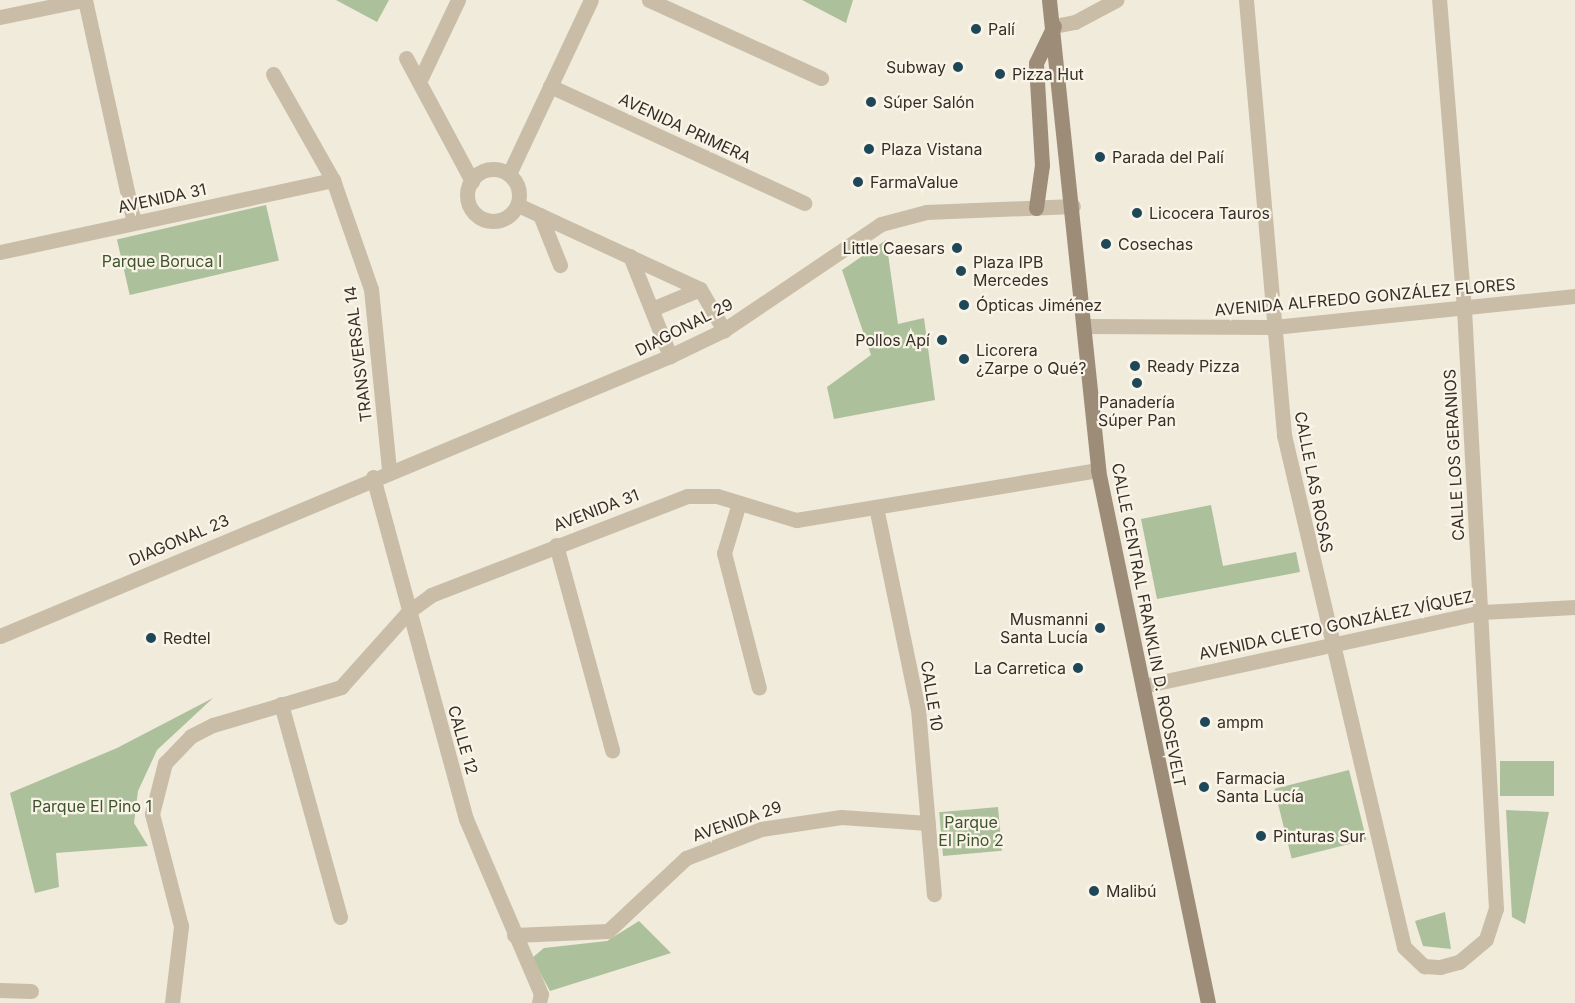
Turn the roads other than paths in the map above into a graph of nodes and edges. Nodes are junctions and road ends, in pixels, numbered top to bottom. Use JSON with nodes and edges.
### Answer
{"nodes":[{"id":1,"x":84,"y":0,"type":"edge"},
{"id":2,"x":458,"y":0,"type":"edge"},
{"id":3,"x":591,"y":0,"type":"edge"},
{"id":4,"x":649,"y":0,"type":"edge"},
{"id":5,"x":1049,"y":0,"type":"edge"},
{"id":6,"x":1116,"y":0,"type":"edge"},
{"id":7,"x":1246,"y":0,"type":"edge"},
{"id":8,"x":1439,"y":0,"type":"edge"},
{"id":9,"x":0,"y":17,"type":"edge"},
{"id":10,"x":1054,"y":26,"type":"junction"},
{"id":11,"x":406,"y":58,"type":"dead end"},
{"id":12,"x":273,"y":74,"type":"dead end"},
{"id":13,"x":821,"y":78,"type":"dead end"},
{"id":14,"x":419,"y":82,"type":"junction"},
{"id":15,"x":550,"y":86,"type":"junction"},
{"id":16,"x":509,"y":174,"type":"junction"},
{"id":17,"x":333,"y":180,"type":"junction"},
{"id":18,"x":472,"y":180,"type":"junction"},
{"id":19,"x":804,"y":203,"type":"dead end"},
{"id":20,"x":518,"y":205,"type":"junction"},
{"id":21,"x":1073,"y":206,"type":"junction"},
{"id":22,"x":1036,"y":208,"type":"junction"},
{"id":23,"x":540,"y":215,"type":"junction"},
{"id":24,"x":134,"y":222,"type":"junction"},
{"id":25,"x":0,"y":252,"type":"edge"},
{"id":26,"x":630,"y":256,"type":"junction"},
{"id":27,"x":560,"y":266,"type":"dead end"},
{"id":28,"x":700,"y":289,"type":"junction"},
{"id":29,"x":1575,"y":296,"type":"edge"},
{"id":30,"x":652,"y":309,"type":"junction"},
{"id":31,"x":1464,"y":309,"type":"junction"},
{"id":32,"x":1086,"y":326,"type":"junction"},
{"id":33,"x":1274,"y":327,"type":"junction"},
{"id":34,"x":724,"y":330,"type":"junction"},
{"id":35,"x":670,"y":356,"type":"junction"},
{"id":36,"x":389,"y":470,"type":"junction"},
{"id":37,"x":1098,"y":470,"type":"junction"},
{"id":38,"x":373,"y":477,"type":"junction"},
{"id":39,"x":739,"y":503,"type":"junction"},
{"id":40,"x":876,"y":507,"type":"junction"},
{"id":41,"x":556,"y":545,"type":"junction"},
{"id":42,"x":1575,"y":608,"type":"edge"},
{"id":43,"x":408,"y":612,"type":"junction"},
{"id":44,"x":1482,"y":612,"type":"junction"},
{"id":45,"x":0,"y":636,"type":"edge"},
{"id":46,"x":1330,"y":641,"type":"junction"},
{"id":47,"x":1143,"y":686,"type":"junction"},
{"id":48,"x":759,"y":688,"type":"dead end"},
{"id":49,"x":281,"y":704,"type":"junction"},
{"id":50,"x":612,"y":750,"type":"dead end"},
{"id":51,"x":928,"y":823,"type":"junction"},
{"id":52,"x":934,"y":894,"type":"dead end"},
{"id":53,"x":1496,"y":909,"type":"joint"},
{"id":54,"x":340,"y":917,"type":"dead end"},
{"id":55,"x":514,"y":934,"type":"junction"},
{"id":56,"x":0,"y":990,"type":"edge"},
{"id":57,"x":31,"y":991,"type":"dead end"},
{"id":58,"x":172,"y":1003,"type":"edge"},
{"id":59,"x":539,"y":1003,"type":"edge"},
{"id":60,"x":1208,"y":1003,"type":"edge"}],
"edges":[{"from":1,"to":9,"type":"street"},
{"from":1,"to":24,"type":"street"},
{"from":2,"to":14,"type":"street"},
{"from":3,"to":15,"type":"street"},
{"from":4,"to":13,"type":"street"},
{"from":5,"to":10,"type":"main road","name":"CALLE CENTRAL FRANKLIN D. ROOSEVELT"},
{"from":6,"to":10,"type":"street"},
{"from":7,"to":33,"type":"street","name":"CALLE LAS ROSAS"},
{"from":8,"to":31,"type":"street","name":"CALLE LOS GERANIOS"},
{"from":10,"to":21,"type":"main road","name":"CALLE CENTRAL FRANKLIN D. ROOSEVELT"},
{"from":10,"to":22,"type":"main road"},
{"from":11,"to":14,"type":"street"},
{"from":12,"to":17,"type":"street","name":"TRANSVERSAL 14"},
{"from":14,"to":18,"type":"street"},
{"from":15,"to":16,"type":"street"},
{"from":15,"to":19,"type":"street","name":"AVENIDA PRIMERA"},
{"from":16,"to":18,"type":"street"},
{"from":16,"to":20,"type":"street"},
{"from":17,"to":24,"type":"street","name":"AVENIDA 31"},
{"from":17,"to":36,"type":"street","name":"TRANSVERSAL 14"},
{"from":18,"to":20,"type":"street"},
{"from":20,"to":23,"type":"street"},
{"from":21,"to":22,"type":"street","name":"DIAGONAL 29"},
{"from":21,"to":32,"type":"main road","name":"CALLE CENTRAL FRANKLIN D. ROOSEVELT"},
{"from":22,"to":34,"type":"street","name":"DIAGONAL 29"},
{"from":23,"to":26,"type":"street"},
{"from":23,"to":27,"type":"street"},
{"from":24,"to":25,"type":"street","name":"AVENIDA 31"},
{"from":26,"to":28,"type":"street"},
{"from":26,"to":30,"type":"street"},
{"from":28,"to":30,"type":"street"},
{"from":28,"to":34,"type":"street"},
{"from":29,"to":31,"type":"street","name":"AVENIDA ALFREDO GONZÁLEZ FLORES"},
{"from":30,"to":35,"type":"street"},
{"from":31,"to":33,"type":"street","name":"AVENIDA ALFREDO GONZÁLEZ FLORES"},
{"from":31,"to":44,"type":"street","name":"CALLE LOS GERANIOS"},
{"from":32,"to":33,"type":"street","name":"AVENIDA ALFREDO GONZÁLEZ FLORES"},
{"from":32,"to":37,"type":"main road","name":"CALLE CENTRAL FRANKLIN D. ROOSEVELT"},
{"from":33,"to":46,"type":"street","name":"CALLE LAS ROSAS"},
{"from":34,"to":35,"type":"street","name":"DIAGONAL 29"},
{"from":35,"to":36,"type":"street","name":"DIAGONAL 29"},
{"from":36,"to":38,"type":"street","name":"DIAGONAL 29"},
{"from":37,"to":40,"type":"street","name":"AVENIDA 31"},
{"from":37,"to":47,"type":"main road","name":"CALLE CENTRAL FRANKLIN D. ROOSEVELT"},
{"from":38,"to":43,"type":"street","name":"CALLE 12"},
{"from":38,"to":45,"type":"street","name":"DIAGONAL 23"},
{"from":39,"to":40,"type":"street","name":"AVENIDA 31"},
{"from":39,"to":41,"type":"street","name":"AVENIDA 31"},
{"from":39,"to":48,"type":"street"},
{"from":40,"to":51,"type":"street","name":"CALLE 10"},
{"from":41,"to":43,"type":"street","name":"AVENIDA 31"},
{"from":41,"to":50,"type":"street"},
{"from":42,"to":44,"type":"street","name":"AVENIDA CLETO GONZÁLEZ VÍQUEZ"},
{"from":43,"to":49,"type":"street","name":"AVENIDA 31"},
{"from":43,"to":55,"type":"street","name":"CALLE 12"},
{"from":44,"to":46,"type":"street","name":"AVENIDA CLETO GONZÁLEZ VÍQUEZ"},
{"from":44,"to":53,"type":"street","name":"CALLE LOS GERANIOS"},
{"from":46,"to":47,"type":"street","name":"AVENIDA CLETO GONZÁLEZ VÍQUEZ"},
{"from":46,"to":53,"type":"street","name":"CALLE LAS ROSAS"},
{"from":47,"to":60,"type":"main road","name":"CALLE CENTRAL FRANKLIN D. ROOSEVELT"},
{"from":49,"to":54,"type":"street"},
{"from":49,"to":58,"type":"street","name":"AVENIDA 31"},
{"from":51,"to":52,"type":"street","name":"CALLE 10"},
{"from":51,"to":55,"type":"street","name":"AVENIDA 29"},
{"from":55,"to":59,"type":"street","name":"CALLE 12"},
{"from":56,"to":57,"type":"street"}]}
